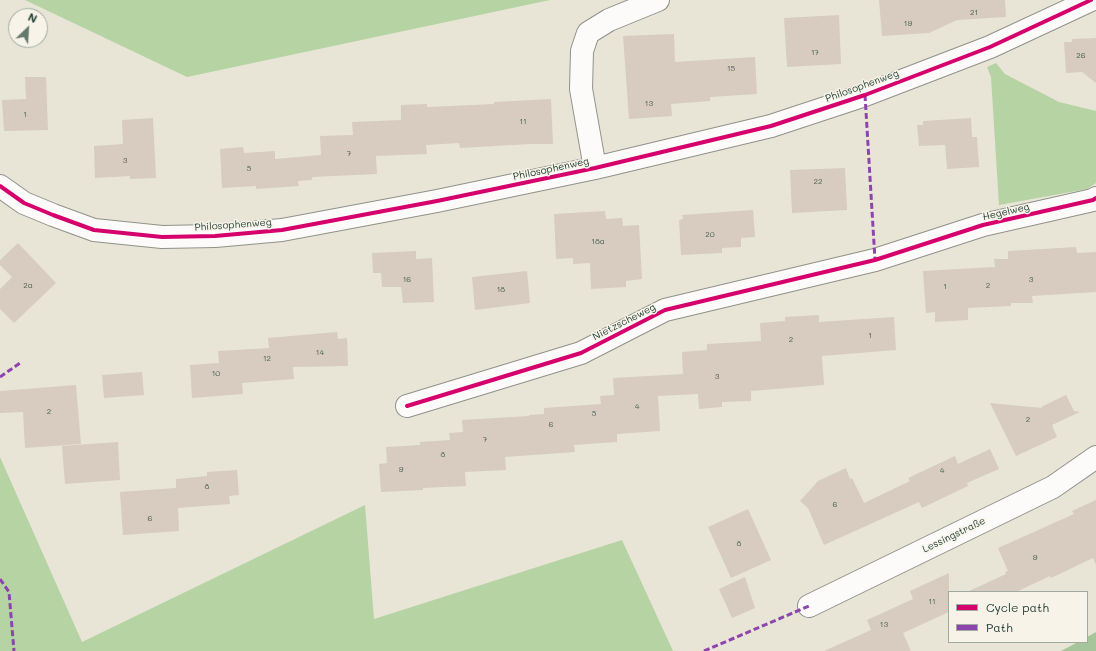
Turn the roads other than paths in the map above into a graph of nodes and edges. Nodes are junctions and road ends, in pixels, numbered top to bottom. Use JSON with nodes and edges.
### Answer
{"nodes":[{"id":1,"x":658,"y":0,"type":"edge"},
{"id":2,"x":1091,"y":0,"type":"edge"},
{"id":3,"x":595,"y":168,"type":"junction"},
{"id":4,"x":0,"y":186,"type":"edge"},
{"id":5,"x":1096,"y":198,"type":"edge"},
{"id":6,"x":875,"y":260,"type":"joint"},
{"id":7,"x":407,"y":406,"type":"dead end"},
{"id":8,"x":1096,"y":457,"type":"edge"},
{"id":9,"x":809,"y":606,"type":"dead end"}],
"edges":[{"from":1,"to":3,"type":"street"},
{"from":2,"to":3,"type":"street","name":"Philosophenweg"},
{"from":3,"to":4,"type":"street","name":"Philosophenweg"},
{"from":5,"to":6,"type":"street","name":"Hegelweg"},
{"from":6,"to":7,"type":"street","name":"Nietzscheweg"},
{"from":8,"to":9,"type":"street","name":"Lessingstraße"}]}
